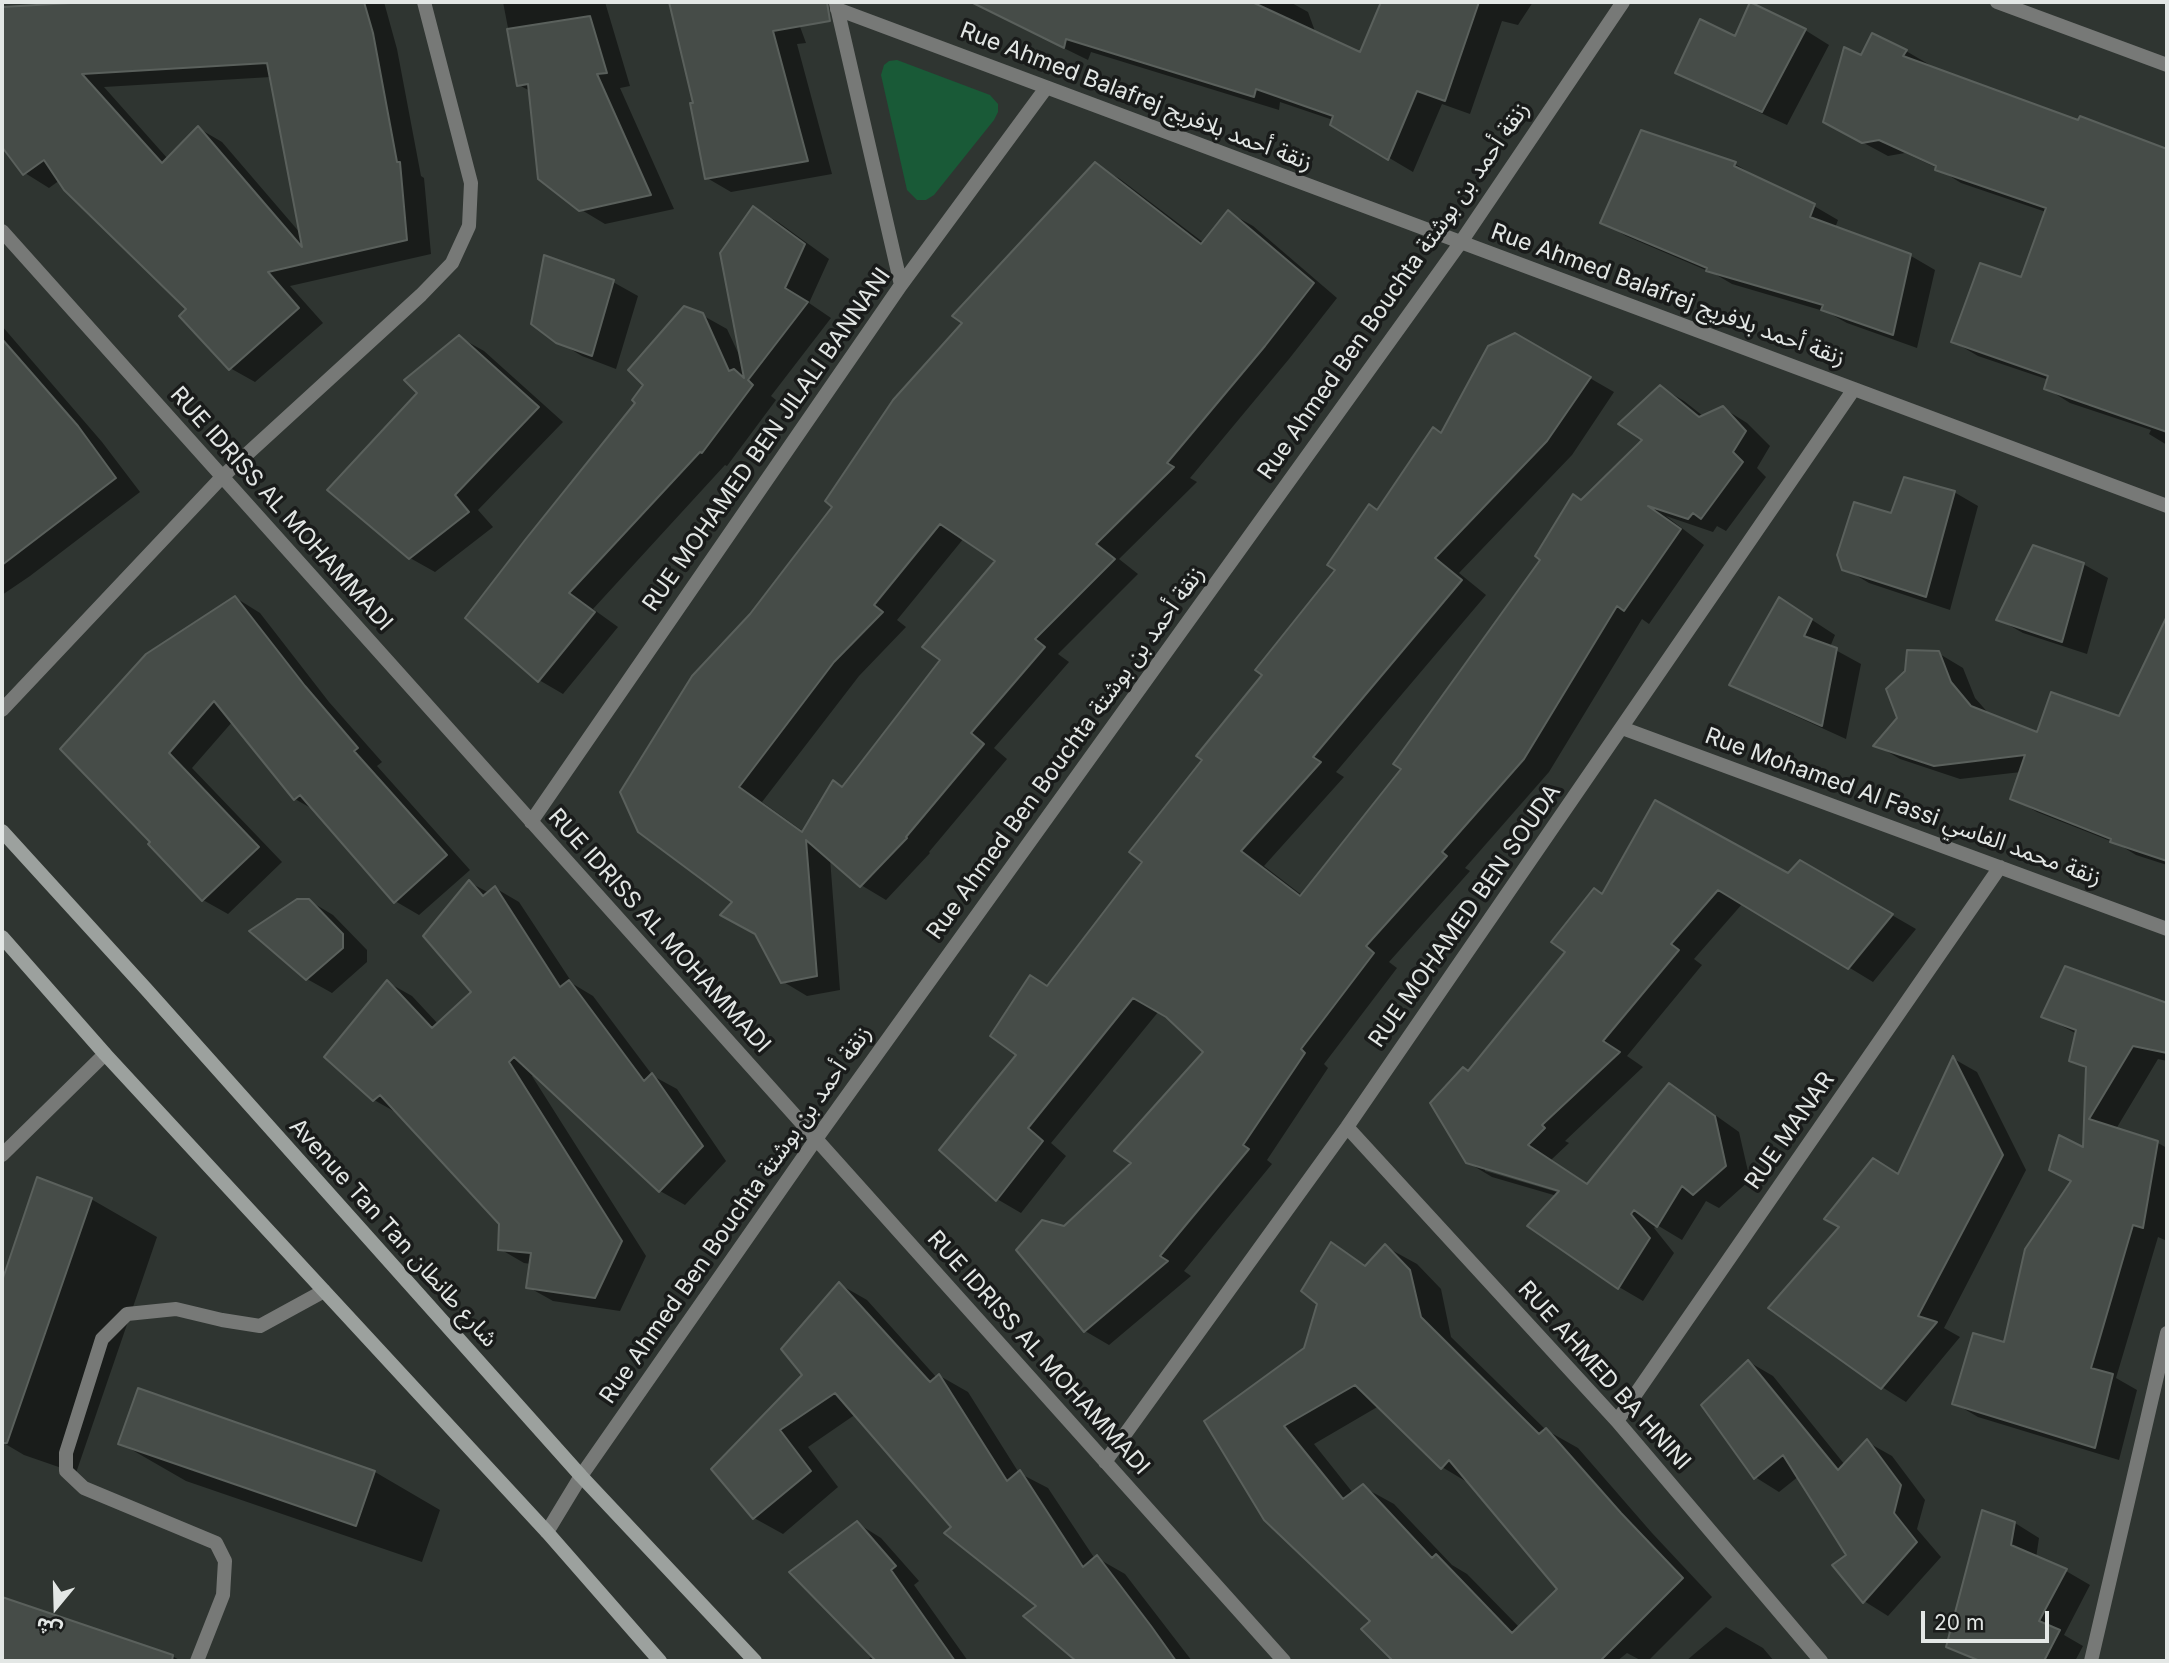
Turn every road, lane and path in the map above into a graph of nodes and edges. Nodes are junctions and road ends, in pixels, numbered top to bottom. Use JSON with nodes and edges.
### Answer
{"nodes":[{"id":1,"x":424,"y":2,"type":"edge"},
{"id":2,"x":1623,"y":2,"type":"edge"},
{"id":3,"x":1997,"y":2,"type":"edge"},
{"id":4,"x":836,"y":5,"type":"edge"},
{"id":5,"x":2167,"y":65,"type":"edge"},
{"id":6,"x":1046,"y":88,"type":"junction"},
{"id":7,"x":2,"y":231,"type":"edge"},
{"id":8,"x":1461,"y":242,"type":"junction"},
{"id":9,"x":901,"y":285,"type":"junction"},
{"id":10,"x":1854,"y":389,"type":"junction"},
{"id":11,"x":222,"y":477,"type":"junction"},
{"id":12,"x":2167,"y":506,"type":"edge"},
{"id":13,"x":2,"y":710,"type":"edge"},
{"id":14,"x":1622,"y":727,"type":"junction"},
{"id":15,"x":531,"y":822,"type":"junction"},
{"id":16,"x":2,"y":831,"type":"edge"},
{"id":17,"x":2000,"y":867,"type":"junction"},
{"id":18,"x":2167,"y":929,"type":"edge"},
{"id":19,"x":2,"y":937,"type":"edge"},
{"id":20,"x":105,"y":1054,"type":"junction"},
{"id":21,"x":1347,"y":1127,"type":"junction"},
{"id":22,"x":816,"y":1139,"type":"junction"},
{"id":23,"x":2,"y":1155,"type":"edge"},
{"id":24,"x":324,"y":1291,"type":"junction"},
{"id":25,"x":2167,"y":1333,"type":"edge"},
{"id":26,"x":1617,"y":1421,"type":"junction"},
{"id":27,"x":1105,"y":1462,"type":"junction"},
{"id":28,"x":581,"y":1476,"type":"junction"},
{"id":29,"x":547,"y":1532,"type":"junction"},
{"id":30,"x":197,"y":1661,"type":"edge"},
{"id":31,"x":660,"y":1661,"type":"edge"},
{"id":32,"x":755,"y":1661,"type":"edge"},
{"id":33,"x":1283,"y":1661,"type":"edge"},
{"id":34,"x":1821,"y":1661,"type":"edge"},
{"id":35,"x":2091,"y":1661,"type":"edge"}],
"edges":[{"from":1,"to":11,"type":"street"},
{"from":2,"to":8,"type":"street","name":"Rue Ahmed Ben Bouchta زنقة أحمد بن بوشتة"},
{"from":3,"to":5,"type":"street"},
{"from":4,"to":6,"type":"street","name":"Rue Ahmed Balafrej زنقة أحمد بلافريج"},
{"from":4,"to":9,"type":"street"},
{"from":6,"to":8,"type":"street","name":"Rue Ahmed Balafrej زنقة أحمد بلافريج"},
{"from":6,"to":9,"type":"street","name":"RUE MOHAMED BEN JILALI BANNANI"},
{"from":7,"to":11,"type":"street","name":"RUE IDRISS AL MOHAMMADI"},
{"from":8,"to":10,"type":"street","name":"Rue Ahmed Balafrej زنقة أحمد بلافريج"},
{"from":8,"to":22,"type":"street","name":"Rue Ahmed Ben Bouchta زنقة أحمد بن بوشتة"},
{"from":9,"to":15,"type":"street","name":"RUE MOHAMED BEN JILALI BANNANI"},
{"from":10,"to":12,"type":"street","name":"Rue Ahmed Balafrej زنقة أحمد بلافريج"},
{"from":10,"to":14,"type":"street","name":"RUE MOHAMED BEN SOUDA"},
{"from":11,"to":13,"type":"street"},
{"from":11,"to":15,"type":"street","name":"RUE IDRISS AL MOHAMMADI"},
{"from":14,"to":17,"type":"street","name":"Rue Mohamed Al Fassi زنقة محمد الفاسي"},
{"from":14,"to":21,"type":"street","name":"RUE MOHAMED BEN SOUDA"},
{"from":15,"to":22,"type":"street","name":"RUE IDRISS AL MOHAMMADI"},
{"from":16,"to":28,"type":"main road","name":"Avenue Tan Tan شارع طانطان"},
{"from":17,"to":18,"type":"street","name":"Rue Mohamed Al Fassi زنقة محمد الفاسي"},
{"from":17,"to":26,"type":"street","name":"RUE MANAR"},
{"from":19,"to":20,"type":"main road"},
{"from":20,"to":23,"type":"street"},
{"from":20,"to":24,"type":"main road"},
{"from":21,"to":26,"type":"street","name":"RUE AHMED BA HNINI"},
{"from":21,"to":27,"type":"street","name":"RUE MOHAMED BEN SOUDA"},
{"from":22,"to":27,"type":"street","name":"RUE IDRISS AL MOHAMMADI"},
{"from":22,"to":28,"type":"street","name":"Rue Ahmed Ben Bouchta زنقة أحمد بن بوشتة"},
{"from":24,"to":29,"type":"main road"},
{"from":24,"to":30,"type":"street"},
{"from":25,"to":35,"type":"street"},
{"from":26,"to":34,"type":"street","name":"RUE AHMED BA HNINI"},
{"from":27,"to":33,"type":"street","name":"RUE IDRISS AL MOHAMMADI"},
{"from":28,"to":29,"type":"street","name":"Rue Ahmed Ben Bouchta زنقة أحمد بن بوشتة"},
{"from":28,"to":32,"type":"main road","name":"Avenue Tan Tan شارع طانطان"},
{"from":29,"to":31,"type":"main road"}]}
